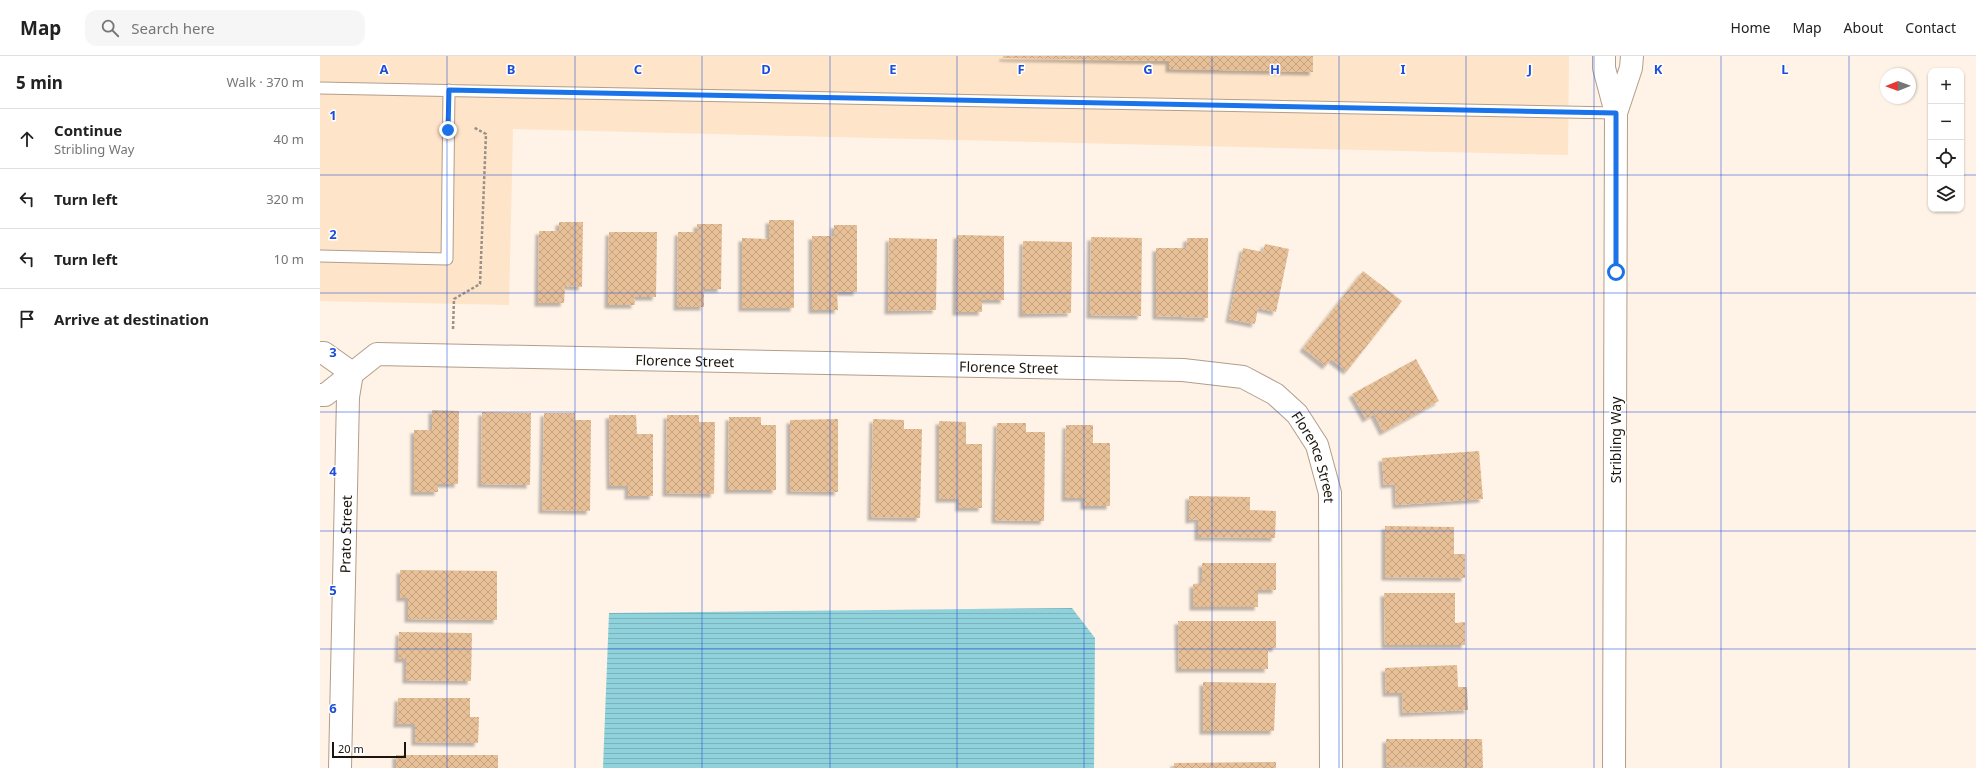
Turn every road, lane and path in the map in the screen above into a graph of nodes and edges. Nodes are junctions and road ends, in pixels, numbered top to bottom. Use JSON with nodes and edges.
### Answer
{"nodes":[{"id":1,"x":1604,"y":56,"type":"edge"},
{"id":2,"x":1632,"y":56,"type":"edge"},
{"id":3,"x":320,"y":88,"type":"edge"},
{"id":4,"x":449,"y":90,"type":"junction"},
{"id":5,"x":1616,"y":113,"type":"junction"},
{"id":6,"x":473,"y":127,"type":"dead end"},
{"id":7,"x":320,"y":256,"type":"edge"},
{"id":8,"x":453,"y":329,"type":"dead end"},
{"id":9,"x":320,"y":353,"type":"edge"},
{"id":10,"x":352,"y":373,"type":"junction"},
{"id":11,"x":320,"y":395,"type":"edge"},
{"id":12,"x":340,"y":768,"type":"edge"},
{"id":13,"x":1331,"y":768,"type":"edge"},
{"id":14,"x":1614,"y":768,"type":"edge"}],
"edges":[{"from":1,"to":5,"type":"street","name":"Stribling Way"},
{"from":2,"to":5,"type":"street","name":"Stribling Way"},
{"from":3,"to":4,"type":"lane"},
{"from":4,"to":5,"type":"lane"},
{"from":4,"to":7,"type":"lane"},
{"from":5,"to":14,"type":"street","name":"Stribling Way"},
{"from":6,"to":8,"type":"path"},
{"from":9,"to":10,"type":"street"},
{"from":10,"to":11,"type":"street","name":"Florence Street"},
{"from":10,"to":12,"type":"street","name":"Prato Street"},
{"from":10,"to":13,"type":"street","name":"Florence Street"}]}
